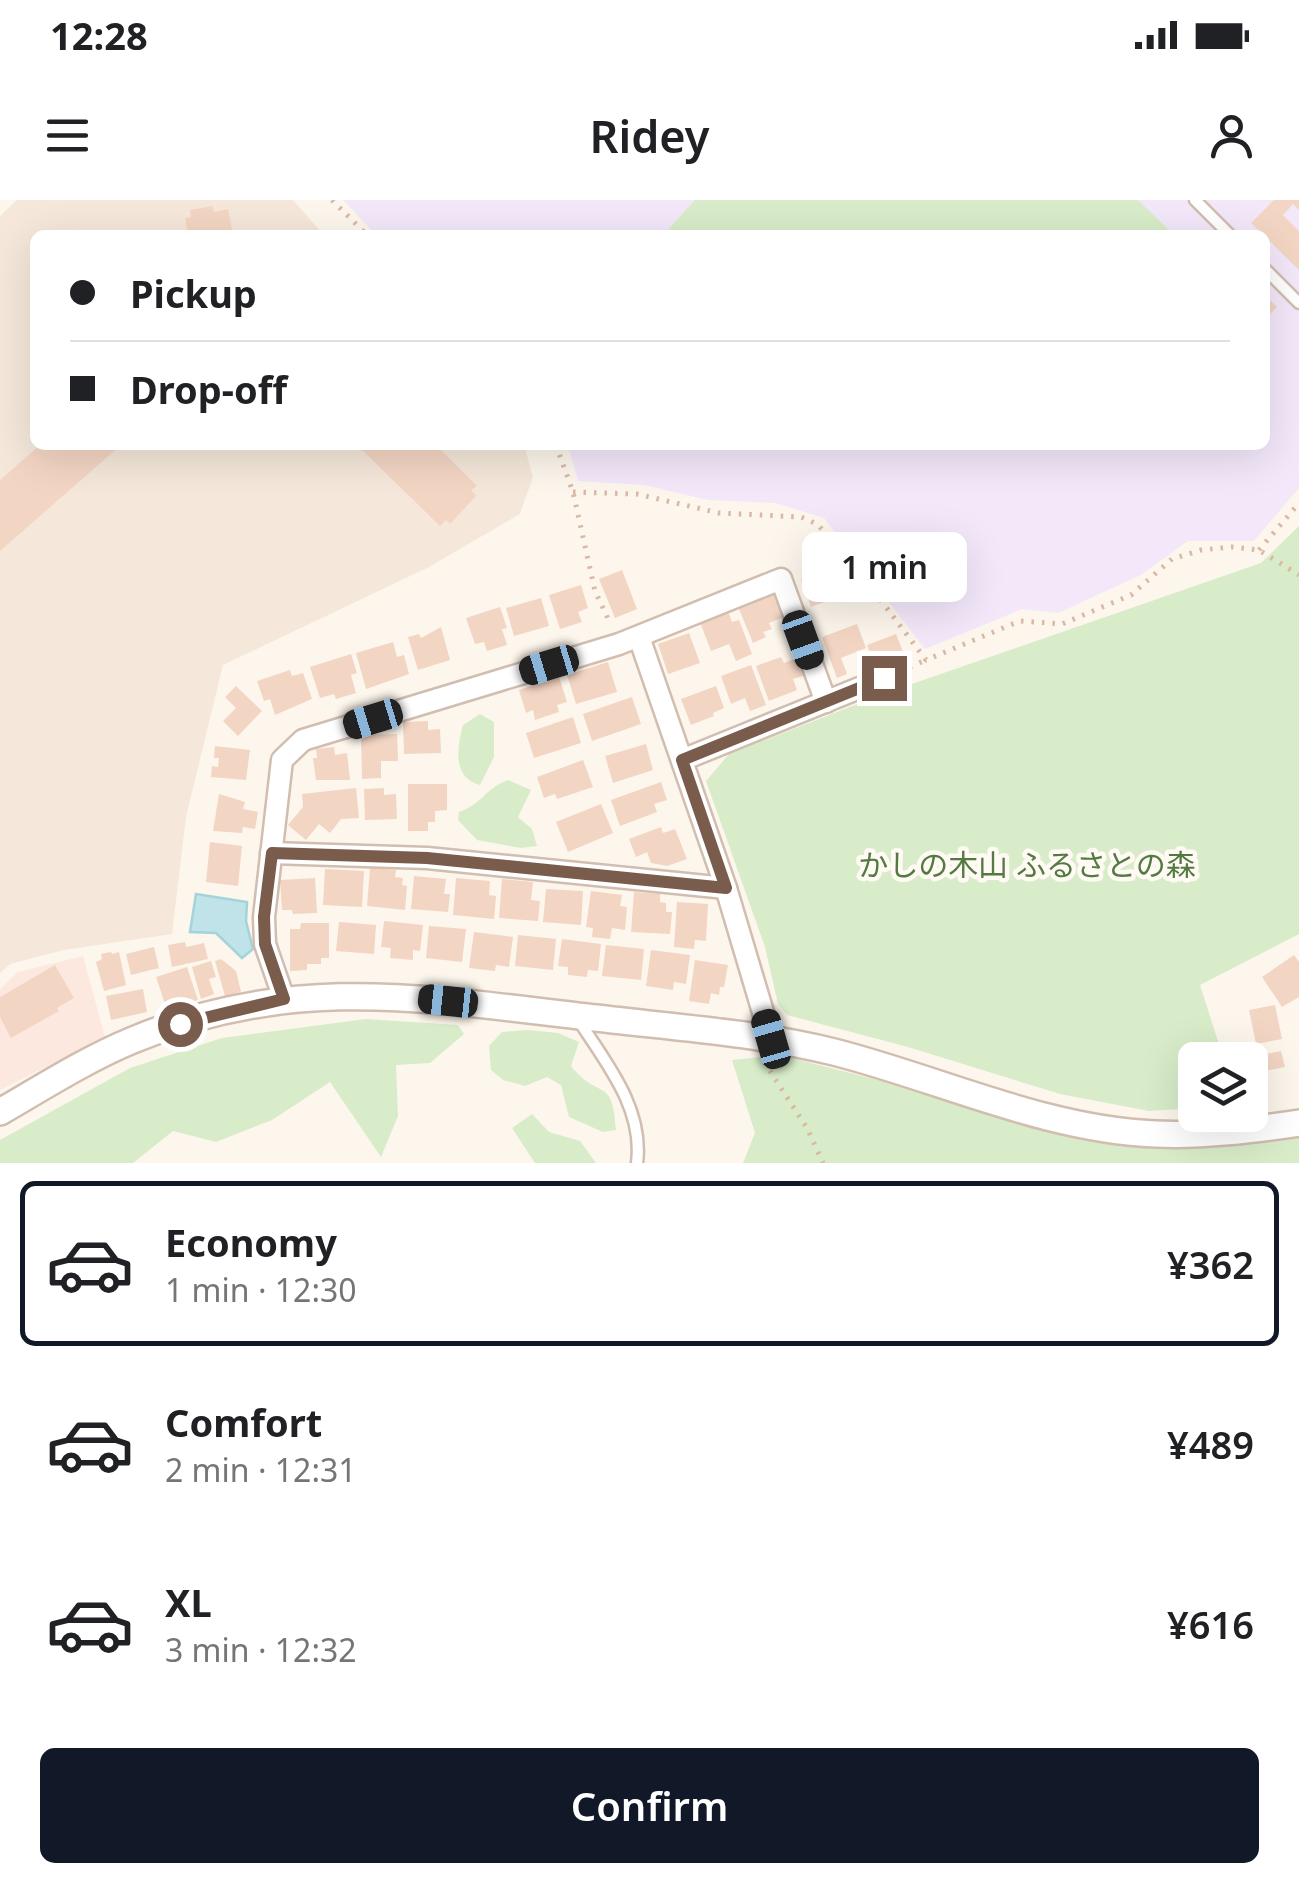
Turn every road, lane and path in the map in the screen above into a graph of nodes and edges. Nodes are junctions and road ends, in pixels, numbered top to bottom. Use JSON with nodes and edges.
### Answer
{"nodes":[{"id":1,"x":332,"y":200,"type":"edge"},
{"id":2,"x":1194,"y":200,"type":"edge"},
{"id":3,"x":362,"y":230,"type":"edge"},
{"id":4,"x":1225,"y":230,"type":"edge"},
{"id":5,"x":1270,"y":274,"type":"edge"},
{"id":6,"x":1299,"y":302,"type":"edge"},
{"id":7,"x":558,"y":450,"type":"edge"},
{"id":8,"x":573,"y":492,"type":"junction"},
{"id":9,"x":1299,"y":504,"type":"edge"},
{"id":10,"x":1259,"y":550,"type":"junction"},
{"id":11,"x":1299,"y":575,"type":"edge"},
{"id":12,"x":629,"y":640,"type":"junction"},
{"id":13,"x":884,"y":678,"type":"dead end"},
{"id":14,"x":826,"y":702,"type":"junction"},
{"id":15,"x":682,"y":760,"type":"junction"},
{"id":16,"x":272,"y":853,"type":"junction"},
{"id":17,"x":726,"y":888,"type":"junction"},
{"id":18,"x":284,"y":999,"type":"junction"},
{"id":19,"x":575,"y":1016,"type":"junction"},
{"id":20,"x":760,"y":1037,"type":"junction"},
{"id":21,"x":0,"y":1112,"type":"edge"},
{"id":22,"x":1299,"y":1124,"type":"edge"},
{"id":23,"x":637,"y":1163,"type":"edge"},
{"id":24,"x":823,"y":1163,"type":"edge"}],
"edges":[{"from":1,"to":3,"type":"path"},
{"from":2,"to":4,"type":"lane"},
{"from":5,"to":6,"type":"lane"},
{"from":7,"to":8,"type":"path"},
{"from":8,"to":10,"type":"path"},
{"from":8,"to":12,"type":"path"},
{"from":9,"to":10,"type":"path"},
{"from":10,"to":11,"type":"path"},
{"from":12,"to":14,"type":"street"},
{"from":12,"to":15,"type":"street"},
{"from":12,"to":16,"type":"street"},
{"from":13,"to":14,"type":"street"},
{"from":14,"to":15,"type":"street"},
{"from":15,"to":17,"type":"street"},
{"from":16,"to":17,"type":"street"},
{"from":16,"to":18,"type":"street"},
{"from":17,"to":20,"type":"street"},
{"from":18,"to":19,"type":"street"},
{"from":18,"to":21,"type":"street"},
{"from":19,"to":20,"type":"street"},
{"from":19,"to":23,"type":"lane"},
{"from":20,"to":22,"type":"street"},
{"from":20,"to":24,"type":"path"}]}
